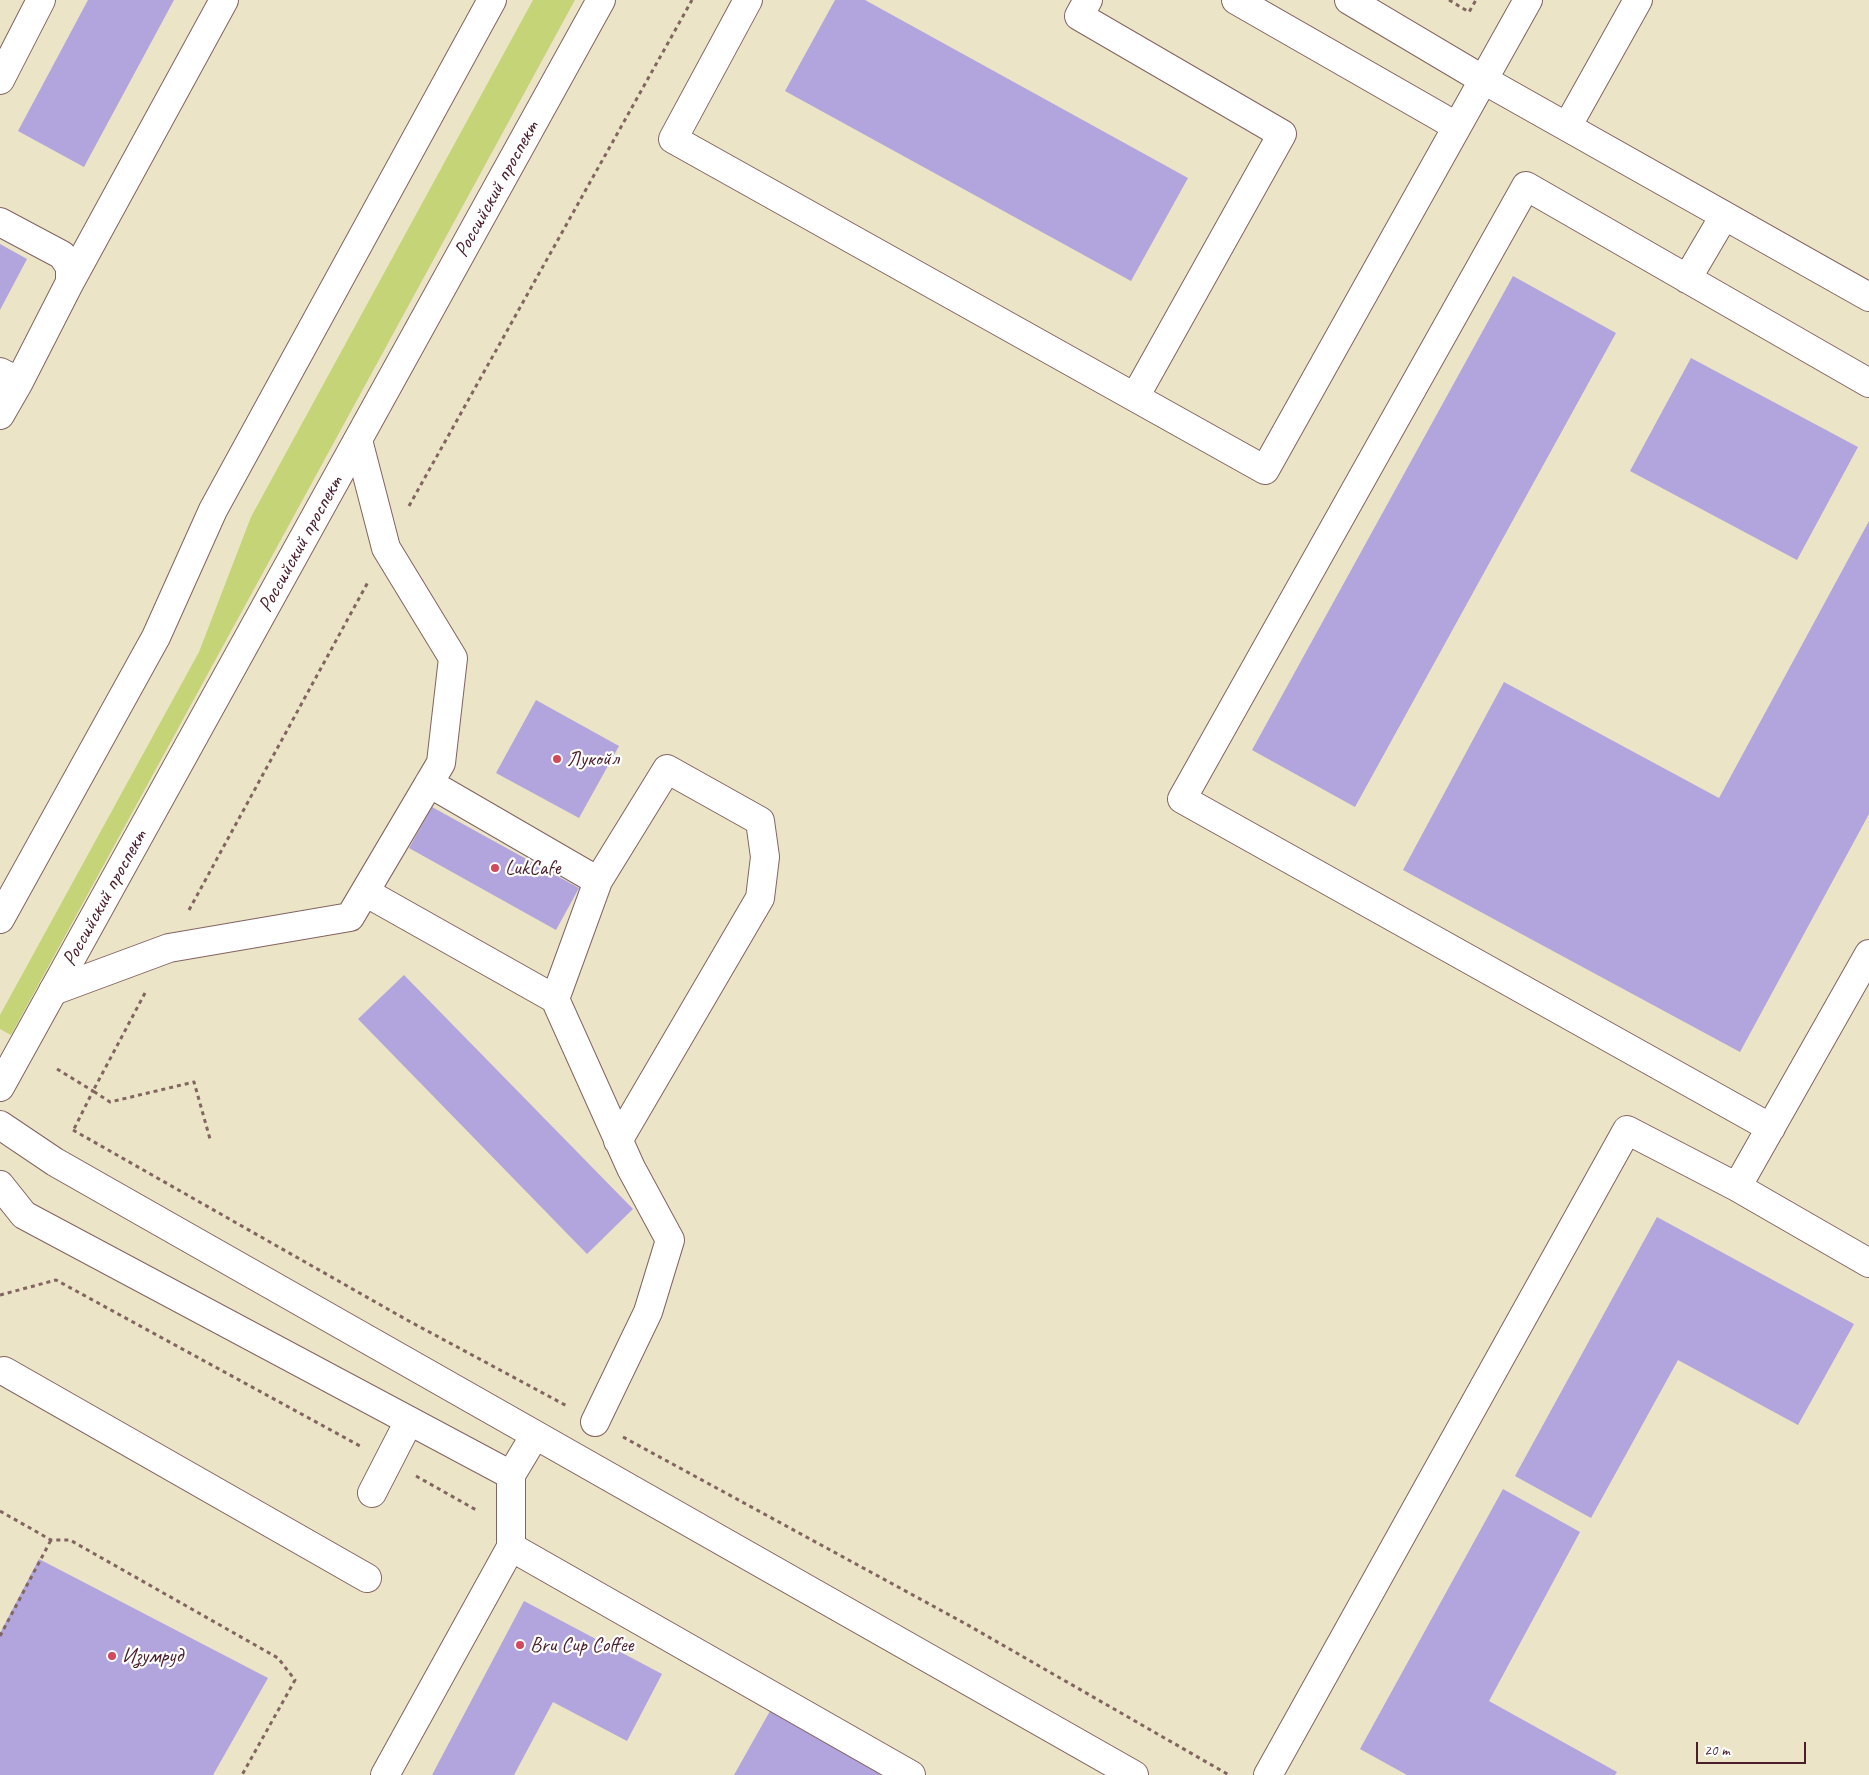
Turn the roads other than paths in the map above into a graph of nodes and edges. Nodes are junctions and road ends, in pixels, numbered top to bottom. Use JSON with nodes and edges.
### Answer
{"nodes":[{"id":1,"x":41,"y":0,"type":"edge"},
{"id":2,"x":224,"y":0,"type":"edge"},
{"id":3,"x":492,"y":0,"type":"edge"},
{"id":4,"x":601,"y":0,"type":"edge"},
{"id":5,"x":748,"y":0,"type":"edge"},
{"id":6,"x":1088,"y":0,"type":"edge"},
{"id":7,"x":1236,"y":0,"type":"edge"},
{"id":8,"x":1349,"y":0,"type":"edge"},
{"id":9,"x":1528,"y":0,"type":"edge"},
{"id":10,"x":1638,"y":0,"type":"edge"},
{"id":11,"x":1482,"y":79,"type":"junction"},
{"id":12,"x":0,"y":80,"type":"edge"},
{"id":13,"x":1456,"y":126,"type":"junction"},
{"id":14,"x":1567,"y":127,"type":"junction"},
{"id":15,"x":1724,"y":216,"type":"junction"},
{"id":16,"x":0,"y":222,"type":"edge"},
{"id":17,"x":1687,"y":279,"type":"junction"},
{"id":18,"x":70,"y":282,"type":"junction"},
{"id":19,"x":1869,"y":297,"type":"edge"},
{"id":20,"x":9,"y":377,"type":"edge"},
{"id":21,"x":1869,"y":384,"type":"edge"},
{"id":22,"x":1135,"y":397,"type":"junction"},
{"id":23,"x":0,"y":415,"type":"edge"},
{"id":24,"x":358,"y":440,"type":"junction"},
{"id":25,"x":429,"y":783,"type":"junction"},
{"id":26,"x":598,"y":881,"type":"junction"},
{"id":27,"x":365,"y":892,"type":"junction"},
{"id":28,"x":0,"y":919,"type":"edge"},
{"id":29,"x":1869,"y":954,"type":"edge"},
{"id":30,"x":54,"y":991,"type":"junction"},
{"id":31,"x":555,"y":1000,"type":"junction"},
{"id":32,"x":0,"y":1087,"type":"edge"},
{"id":33,"x":0,"y":1125,"type":"edge"},
{"id":34,"x":1771,"y":1128,"type":"junction"},
{"id":35,"x":618,"y":1141,"type":"junction"},
{"id":36,"x":0,"y":1185,"type":"edge"},
{"id":37,"x":1737,"y":1187,"type":"junction"},
{"id":38,"x":1869,"y":1263,"type":"edge"},
{"id":39,"x":4,"y":1371,"type":"dead end"},
{"id":40,"x":409,"y":1421,"type":"junction"},
{"id":41,"x":595,"y":1422,"type":"road end"},
{"id":42,"x":535,"y":1435,"type":"junction"},
{"id":43,"x":512,"y":1475,"type":"junction"},
{"id":44,"x":372,"y":1493,"type":"dead end"},
{"id":45,"x":511,"y":1547,"type":"junction"},
{"id":46,"x":367,"y":1578,"type":"dead end"},
{"id":47,"x":385,"y":1775,"type":"edge"},
{"id":48,"x":911,"y":1775,"type":"edge"},
{"id":49,"x":1134,"y":1775,"type":"edge"},
{"id":50,"x":1268,"y":1775,"type":"edge"}],
"edges":[{"from":1,"to":12,"type":"main road"},
{"from":2,"to":18,"type":"main road"},
{"from":3,"to":28,"type":"main road"},
{"from":4,"to":24,"type":"main road","name":"Российский проспект"},
{"from":5,"to":22,"type":"main road"},
{"from":6,"to":22,"type":"main road"},
{"from":7,"to":13,"type":"main road"},
{"from":8,"to":11,"type":"main road"},
{"from":9,"to":11,"type":"main road"},
{"from":10,"to":14,"type":"main road"},
{"from":11,"to":13,"type":"main road"},
{"from":11,"to":14,"type":"main road"},
{"from":13,"to":22,"type":"main road"},
{"from":14,"to":15,"type":"main road"},
{"from":15,"to":17,"type":"main road"},
{"from":15,"to":19,"type":"main road"},
{"from":16,"to":18,"type":"main road"},
{"from":17,"to":21,"type":"main road"},
{"from":17,"to":34,"type":"main road"},
{"from":18,"to":20,"type":"main road"},
{"from":20,"to":23,"type":"main road"},
{"from":24,"to":25,"type":"main road"},
{"from":24,"to":30,"type":"main road","name":"Российский проспект"},
{"from":25,"to":26,"type":"main road"},
{"from":25,"to":27,"type":"main road"},
{"from":26,"to":31,"type":"main road"},
{"from":26,"to":35,"type":"main road"},
{"from":27,"to":30,"type":"main road"},
{"from":27,"to":31,"type":"main road"},
{"from":29,"to":34,"type":"main road"},
{"from":30,"to":32,"type":"main road","name":"Российский проспект"},
{"from":31,"to":35,"type":"main road"},
{"from":33,"to":42,"type":"main road"},
{"from":34,"to":37,"type":"main road"},
{"from":35,"to":41,"type":"main road"},
{"from":36,"to":40,"type":"main road"},
{"from":37,"to":38,"type":"main road"},
{"from":37,"to":50,"type":"main road"},
{"from":39,"to":46,"type":"main road"},
{"from":40,"to":43,"type":"main road"},
{"from":40,"to":44,"type":"main road"},
{"from":42,"to":43,"type":"main road"},
{"from":42,"to":49,"type":"main road"},
{"from":43,"to":45,"type":"main road"},
{"from":45,"to":47,"type":"main road"},
{"from":45,"to":48,"type":"main road"}]}
